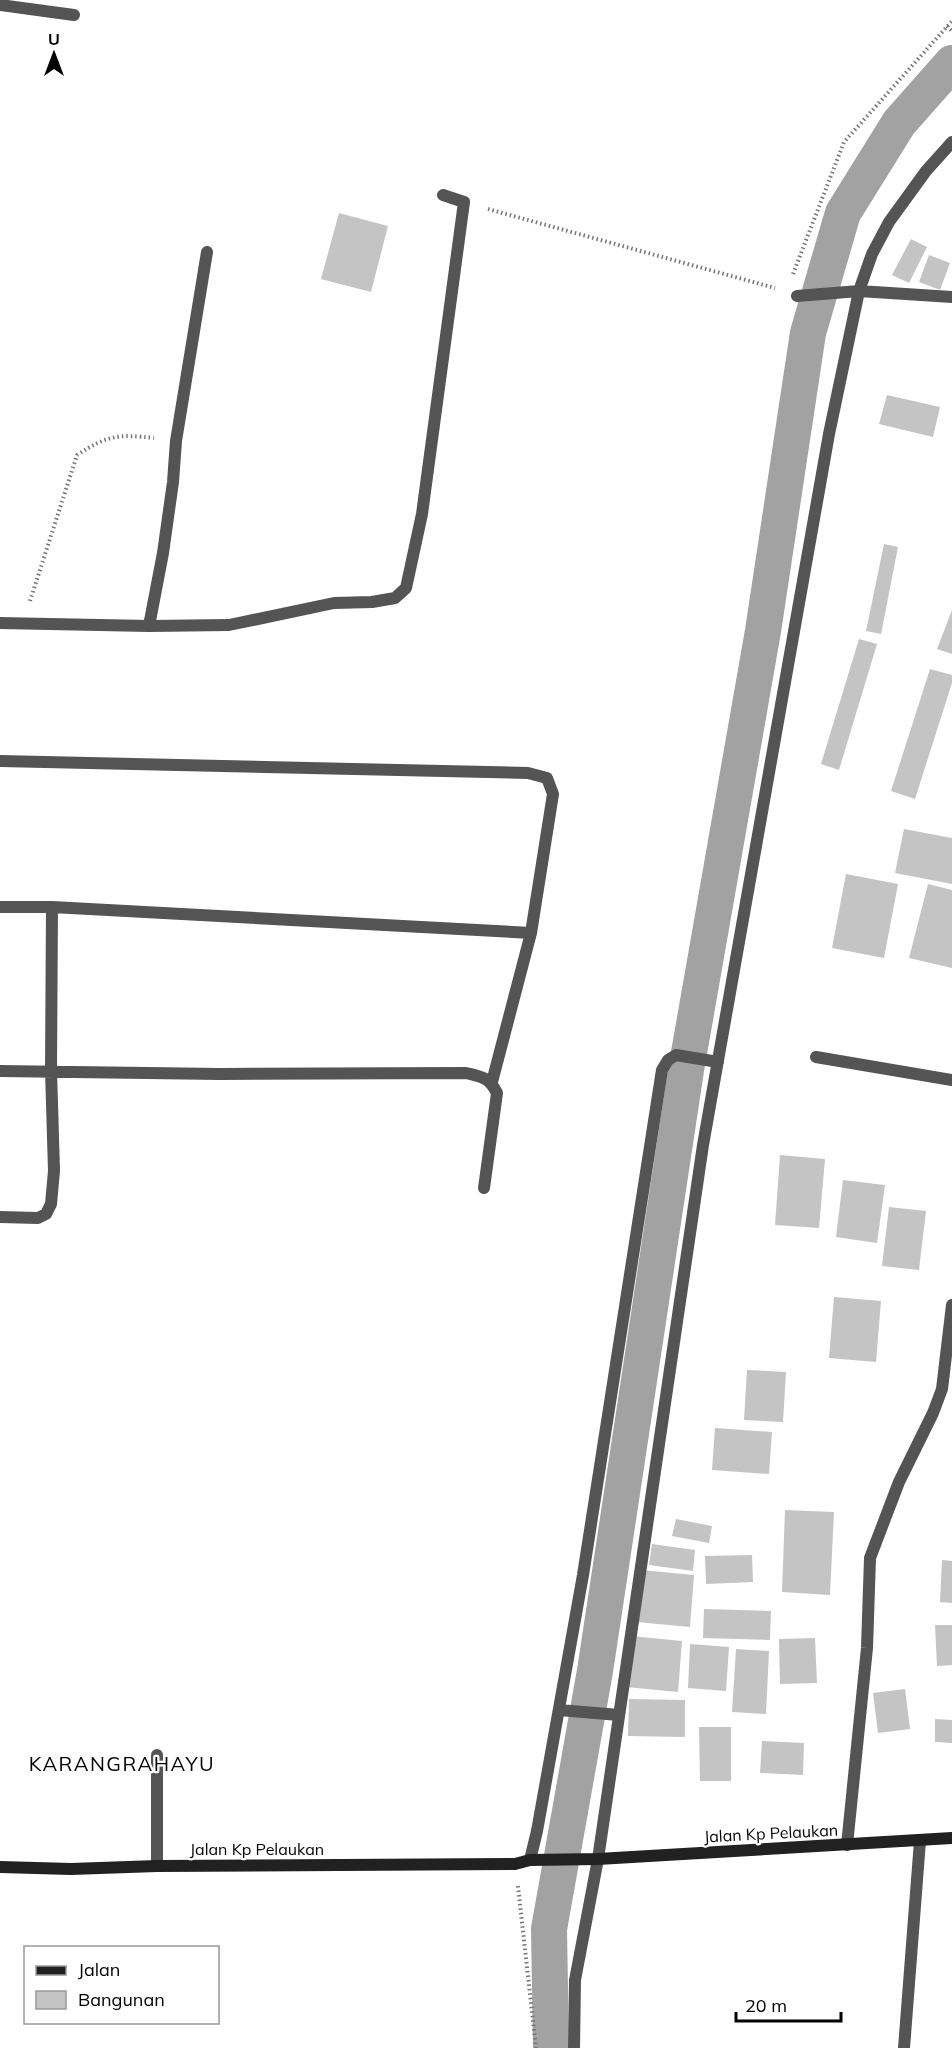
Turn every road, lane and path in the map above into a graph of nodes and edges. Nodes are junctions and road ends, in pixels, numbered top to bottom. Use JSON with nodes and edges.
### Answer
{"nodes":[{"id":1,"x":8,"y":4,"type":"edge"},
{"id":2,"x":74,"y":15,"type":"dead end"},
{"id":3,"x":952,"y":21,"type":"edge"},
{"id":4,"x":947,"y":26,"type":"junction"},
{"id":5,"x":952,"y":31,"type":"edge"},
{"id":6,"x":952,"y":142,"type":"edge"},
{"id":7,"x":443,"y":195,"type":"dead end"},
{"id":8,"x":464,"y":202,"type":"junction"},
{"id":9,"x":207,"y":252,"type":"dead end"},
{"id":10,"x":859,"y":291,"type":"junction"},
{"id":11,"x":792,"y":293,"type":"junction"},
{"id":12,"x":952,"y":297,"type":"edge"},
{"id":13,"x":176,"y":441,"type":"junction"},
{"id":14,"x":0,"y":623,"type":"edge"},
{"id":15,"x":22,"y":625,"type":"junction"},
{"id":16,"x":149,"y":626,"type":"junction"},
{"id":17,"x":0,"y":761,"type":"edge"},
{"id":18,"x":0,"y":907,"type":"edge"},
{"id":19,"x":52,"y":907,"type":"junction"},
{"id":20,"x":531,"y":933,"type":"junction"},
{"id":21,"x":816,"y":1057,"type":"dead end"},
{"id":22,"x":713,"y":1061,"type":"junction"},
{"id":23,"x":51,"y":1070,"type":"junction"},
{"id":24,"x":0,"y":1071,"type":"edge"},
{"id":25,"x":952,"y":1080,"type":"edge"},
{"id":26,"x":492,"y":1082,"type":"junction"},
{"id":27,"x":484,"y":1188,"type":"dead end"},
{"id":28,"x":0,"y":1217,"type":"edge"},
{"id":29,"x":952,"y":1305,"type":"edge"},
{"id":30,"x":559,"y":1710,"type":"junction"},
{"id":31,"x":619,"y":1715,"type":"junction"},
{"id":32,"x":157,"y":1755,"type":"dead end"},
{"id":33,"x":952,"y":1838,"type":"edge"},
{"id":34,"x":920,"y":1841,"type":"junction"},
{"id":35,"x":847,"y":1845,"type":"junction"},
{"id":36,"x":595,"y":1859,"type":"junction"},
{"id":37,"x":530,"y":1860,"type":"junction"},
{"id":38,"x":515,"y":1864,"type":"junction"},
{"id":39,"x":156,"y":1866,"type":"junction"},
{"id":40,"x":0,"y":1867,"type":"edge"},
{"id":41,"x":536,"y":2048,"type":"edge"},
{"id":42,"x":574,"y":2048,"type":"edge"},
{"id":43,"x":904,"y":2048,"type":"edge"}],
"edges":[{"from":1,"to":2,"type":"street"},
{"from":3,"to":4,"type":"path"},
{"from":4,"to":5,"type":"path"},
{"from":4,"to":11,"type":"path"},
{"from":6,"to":10,"type":"street"},
{"from":7,"to":8,"type":"street"},
{"from":8,"to":11,"type":"path"},
{"from":8,"to":16,"type":"street"},
{"from":9,"to":13,"type":"street"},
{"from":10,"to":11,"type":"street"},
{"from":10,"to":12,"type":"street"},
{"from":10,"to":22,"type":"street"},
{"from":13,"to":15,"type":"path"},
{"from":13,"to":16,"type":"street"},
{"from":14,"to":15,"type":"street"},
{"from":15,"to":16,"type":"street"},
{"from":17,"to":20,"type":"street"},
{"from":18,"to":19,"type":"street"},
{"from":19,"to":20,"type":"street"},
{"from":19,"to":23,"type":"street"},
{"from":20,"to":26,"type":"street"},
{"from":21,"to":25,"type":"street"},
{"from":22,"to":30,"type":"street"},
{"from":22,"to":31,"type":"street"},
{"from":23,"to":24,"type":"street"},
{"from":23,"to":26,"type":"street"},
{"from":23,"to":28,"type":"street"},
{"from":26,"to":27,"type":"street"},
{"from":29,"to":35,"type":"street"},
{"from":30,"to":31,"type":"street"},
{"from":30,"to":37,"type":"street"},
{"from":31,"to":36,"type":"street"},
{"from":32,"to":39,"type":"street"},
{"from":33,"to":34,"type":"street","name":"Jalan Kp Pelaukan"},
{"from":34,"to":35,"type":"street","name":"Jalan Kp Pelaukan"},
{"from":34,"to":43,"type":"street"},
{"from":35,"to":36,"type":"street","name":"Jalan Kp Pelaukan"},
{"from":36,"to":37,"type":"street","name":"Jalan Kp Pelaukan"},
{"from":36,"to":42,"type":"street"},
{"from":37,"to":38,"type":"street","name":"Jalan Kp Pelaukan"},
{"from":38,"to":39,"type":"street","name":"Jalan Kp Pelaukan"},
{"from":38,"to":41,"type":"path"},
{"from":39,"to":40,"type":"street","name":"Jalan Kp Pelaukan"}]}
